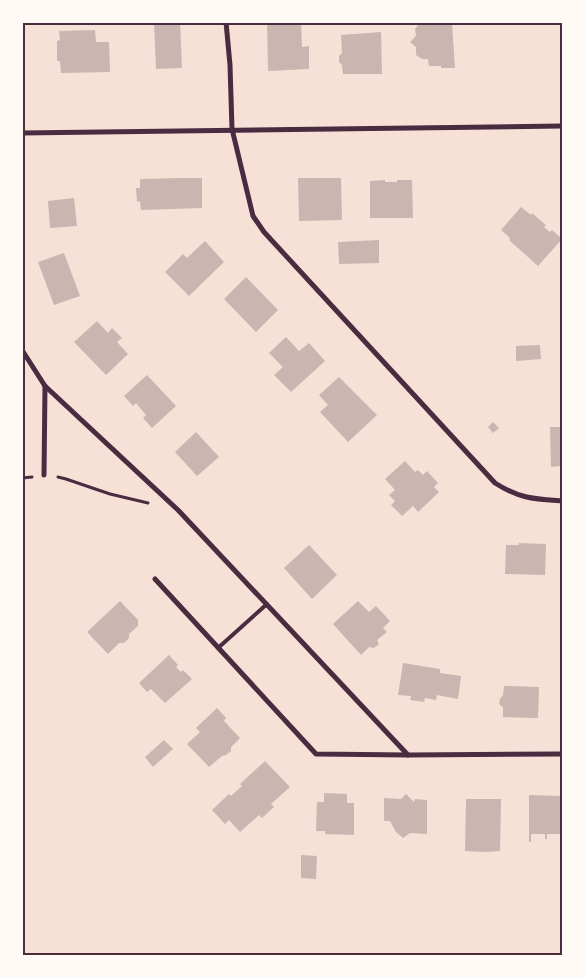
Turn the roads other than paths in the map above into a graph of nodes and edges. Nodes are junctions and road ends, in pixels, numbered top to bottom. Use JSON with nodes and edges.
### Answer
{"nodes":[{"id":1,"x":226,"y":22,"type":"edge"},
{"id":2,"x":562,"y":126,"type":"edge"},
{"id":3,"x":232,"y":129,"type":"junction"},
{"id":4,"x":22,"y":132,"type":"edge"},
{"id":5,"x":22,"y":350,"type":"edge"},
{"id":6,"x":45,"y":386,"type":"junction"},
{"id":7,"x":44,"y":475,"type":"road end"},
{"id":8,"x":562,"y":501,"type":"edge"},
{"id":9,"x":155,"y":580,"type":"dead end"},
{"id":10,"x":267,"y":604,"type":"junction"},
{"id":11,"x":218,"y":648,"type":"junction"},
{"id":12,"x":562,"y":754,"type":"edge"},
{"id":13,"x":408,"y":755,"type":"junction"}],
"edges":[{"from":1,"to":3,"type":"street"},
{"from":2,"to":3,"type":"street"},
{"from":3,"to":4,"type":"street"},
{"from":3,"to":8,"type":"street"},
{"from":5,"to":6,"type":"street"},
{"from":6,"to":7,"type":"street"},
{"from":6,"to":10,"type":"street"},
{"from":9,"to":11,"type":"street"},
{"from":10,"to":11,"type":"lane"},
{"from":10,"to":13,"type":"street"},
{"from":11,"to":13,"type":"street"},
{"from":12,"to":13,"type":"street"}]}
